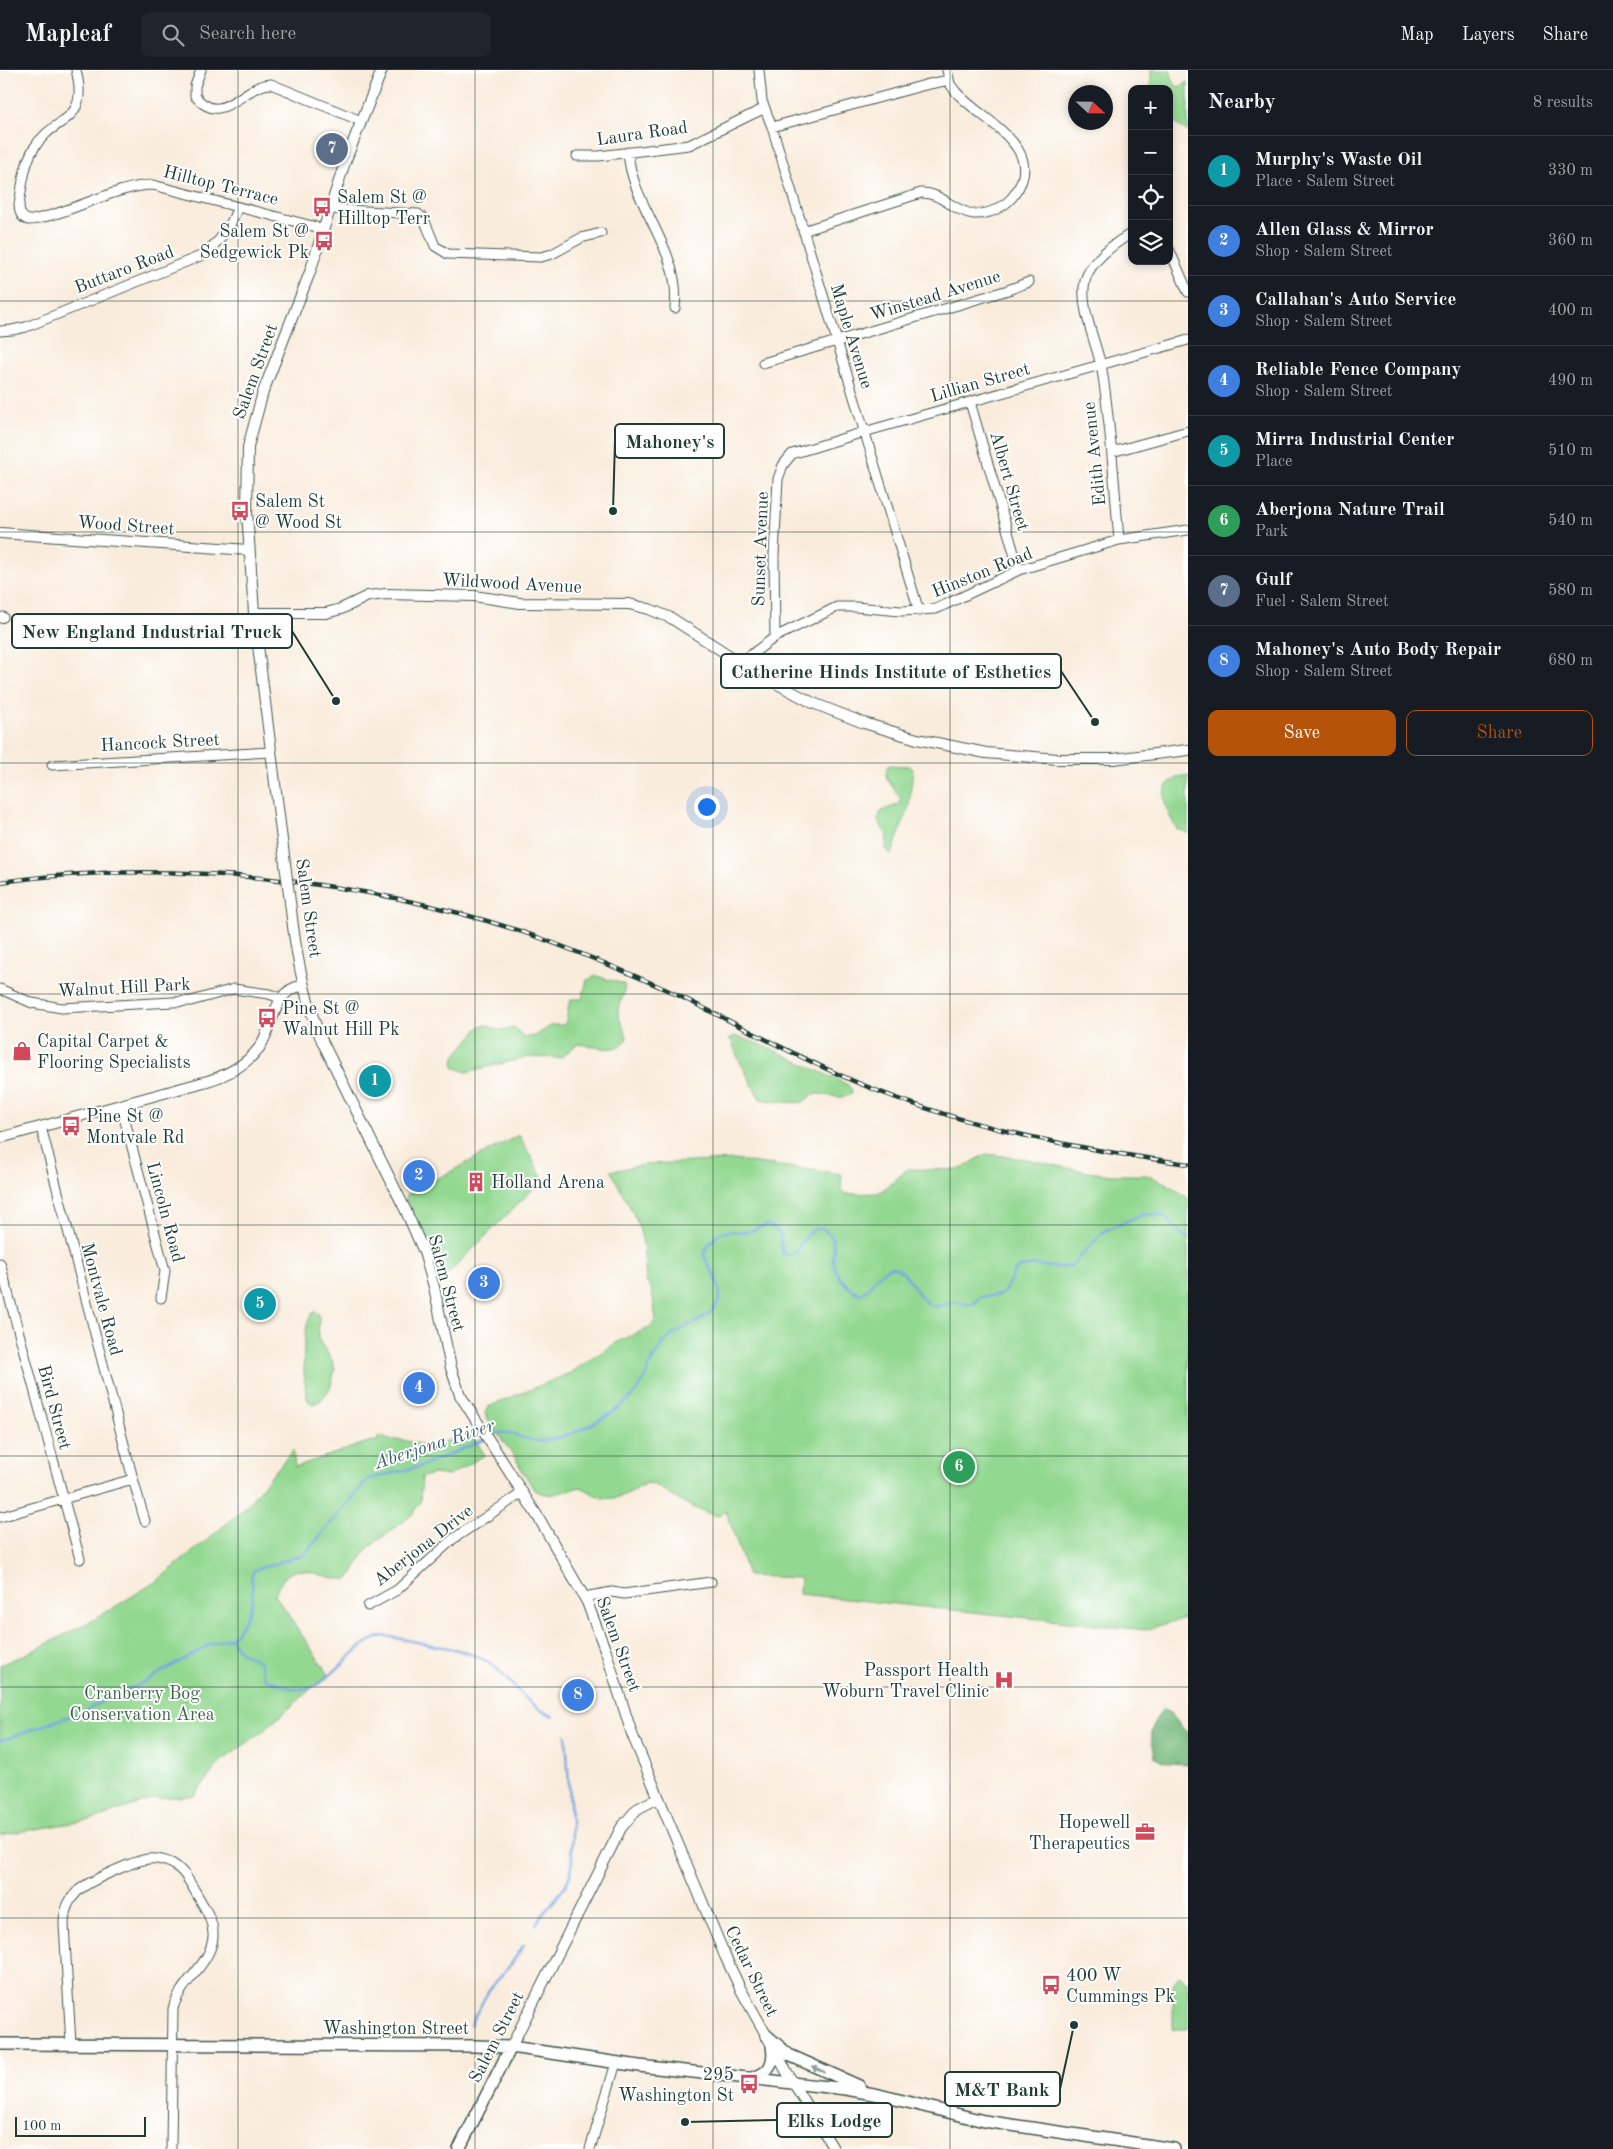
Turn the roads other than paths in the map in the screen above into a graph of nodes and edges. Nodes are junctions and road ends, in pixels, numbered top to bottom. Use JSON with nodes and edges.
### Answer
{"nodes":[{"id":1,"x":76,"y":70,"type":"edge"},
{"id":2,"x":201,"y":70,"type":"edge"},
{"id":3,"x":382,"y":70,"type":"edge"},
{"id":4,"x":759,"y":70,"type":"edge"},
{"id":5,"x":947,"y":70,"type":"edge"},
{"id":6,"x":948,"y":80,"type":"junction"},
{"id":7,"x":765,"y":108,"type":"junction"},
{"id":8,"x":361,"y":121,"type":"junction"},
{"id":9,"x":772,"y":127,"type":"junction"},
{"id":10,"x":628,"y":152,"type":"junction"},
{"id":11,"x":577,"y":156,"type":"dead end"},
{"id":12,"x":238,"y":207,"type":"junction"},
{"id":13,"x":330,"y":209,"type":"junction"},
{"id":14,"x":324,"y":229,"type":"junction"},
{"id":15,"x":803,"y":231,"type":"junction"},
{"id":16,"x":601,"y":233,"type":"dead end"},
{"id":17,"x":1128,"y":236,"type":"edge"},
{"id":18,"x":1173,"y":258,"type":"edge"},
{"id":19,"x":1029,"y":282,"type":"dead end"},
{"id":20,"x":1188,"y":292,"type":"edge"},
{"id":21,"x":675,"y":308,"type":"dead end"},
{"id":22,"x":0,"y":331,"type":"edge"},
{"id":23,"x":1188,"y":340,"type":"edge"},
{"id":24,"x":837,"y":341,"type":"junction"},
{"id":25,"x":763,"y":363,"type":"dead end"},
{"id":26,"x":1100,"y":364,"type":"junction"},
{"id":27,"x":970,"y":402,"type":"junction"},
{"id":28,"x":1188,"y":431,"type":"edge"},
{"id":29,"x":864,"y":432,"type":"junction"},
{"id":30,"x":1112,"y":452,"type":"junction"},
{"id":31,"x":784,"y":462,"type":"joint"},
{"id":32,"x":1188,"y":530,"type":"edge"},
{"id":33,"x":0,"y":533,"type":"edge"},
{"id":34,"x":1119,"y":540,"type":"junction"},
{"id":35,"x":249,"y":550,"type":"junction"},
{"id":36,"x":1019,"y":570,"type":"junction"},
{"id":37,"x":919,"y":611,"type":"junction"},
{"id":38,"x":254,"y":613,"type":"junction"},
{"id":39,"x":775,"y":638,"type":"junction"},
{"id":40,"x":740,"y":663,"type":"junction"},
{"id":41,"x":1188,"y":750,"type":"edge"},
{"id":42,"x":270,"y":752,"type":"junction"},
{"id":43,"x":52,"y":765,"type":"dead end"},
{"id":44,"x":302,"y":986,"type":"junction"},
{"id":45,"x":0,"y":989,"type":"edge"},
{"id":46,"x":280,"y":998,"type":"junction"},
{"id":47,"x":120,"y":1106,"type":"junction"},
{"id":48,"x":41,"y":1127,"type":"junction"},
{"id":49,"x":0,"y":1138,"type":"edge"},
{"id":50,"x":0,"y":1263,"type":"edge"},
{"id":51,"x":161,"y":1298,"type":"dead end"},
{"id":52,"x":133,"y":1479,"type":"junction"},
{"id":53,"x":522,"y":1493,"type":"junction"},
{"id":54,"x":64,"y":1500,"type":"junction"},
{"id":55,"x":0,"y":1518,"type":"edge"},
{"id":56,"x":145,"y":1521,"type":"dead end"},
{"id":57,"x":80,"y":1559,"type":"dead end"},
{"id":58,"x":711,"y":1582,"type":"dead end"},
{"id":59,"x":584,"y":1597,"type":"junction"},
{"id":60,"x":368,"y":1606,"type":"dead end"},
{"id":61,"x":658,"y":1798,"type":"junction"},
{"id":62,"x":766,"y":2035,"type":"junction"},
{"id":63,"x":0,"y":2044,"type":"edge"},
{"id":64,"x":71,"y":2044,"type":"junction"},
{"id":65,"x":172,"y":2045,"type":"junction"},
{"id":66,"x":772,"y":2046,"type":"junction"},
{"id":67,"x":511,"y":2047,"type":"junction"},
{"id":68,"x":616,"y":2063,"type":"junction"},
{"id":69,"x":752,"y":2078,"type":"junction"},
{"id":70,"x":793,"y":2083,"type":"junction"},
{"id":71,"x":879,"y":2095,"type":"junction"},
{"id":72,"x":171,"y":2149,"type":"edge"},
{"id":73,"x":459,"y":2149,"type":"edge"},
{"id":74,"x":590,"y":2149,"type":"edge"},
{"id":75,"x":834,"y":2149,"type":"edge"},
{"id":76,"x":1174,"y":2149,"type":"edge"}],
"edges":[{"from":1,"to":12,"type":"street","name":"Hilltop Terrace"},
{"from":2,"to":8,"type":"street"},
{"from":3,"to":8,"type":"street","name":"Salem Street"},
{"from":4,"to":7,"type":"street","name":"Maple Avenue"},
{"from":5,"to":6,"type":"street"},
{"from":6,"to":9,"type":"street"},
{"from":6,"to":15,"type":"street"},
{"from":7,"to":9,"type":"street","name":"Maple Avenue"},
{"from":7,"to":10,"type":"street","name":"Laura Road"},
{"from":8,"to":13,"type":"street","name":"Salem Street"},
{"from":9,"to":15,"type":"street","name":"Maple Avenue"},
{"from":10,"to":11,"type":"street","name":"Laura Road"},
{"from":10,"to":21,"type":"street"},
{"from":12,"to":14,"type":"street","name":"Hilltop Terrace"},
{"from":12,"to":22,"type":"street","name":"Buttaro Road"},
{"from":13,"to":14,"type":"street","name":"Salem Street"},
{"from":13,"to":16,"type":"street"},
{"from":14,"to":35,"type":"street","name":"Salem Street"},
{"from":15,"to":24,"type":"street","name":"Maple Avenue"},
{"from":17,"to":26,"type":"street","name":"Edith Avenue"},
{"from":18,"to":20,"type":"street"},
{"from":19,"to":24,"type":"street","name":"Winstead Avenue"},
{"from":23,"to":26,"type":"street","name":"Lillian Street"},
{"from":24,"to":25,"type":"street","name":"Winstead Avenue"},
{"from":24,"to":29,"type":"street","name":"Maple Avenue"},
{"from":26,"to":27,"type":"street","name":"Lillian Street"},
{"from":26,"to":30,"type":"street","name":"Edith Avenue"},
{"from":27,"to":29,"type":"street","name":"Lillian Street"},
{"from":27,"to":36,"type":"street","name":"Albert Street"},
{"from":28,"to":30,"type":"street"},
{"from":29,"to":31,"type":"street","name":"Lillian Street"},
{"from":29,"to":37,"type":"street","name":"Maple Avenue"},
{"from":30,"to":34,"type":"street","name":"Edith Avenue"},
{"from":31,"to":39,"type":"street","name":"Sunset Avenue"},
{"from":32,"to":34,"type":"street","name":"Hinston Road"},
{"from":33,"to":35,"type":"street","name":"Wood Street"},
{"from":34,"to":36,"type":"street","name":"Hinston Road"},
{"from":35,"to":38,"type":"street","name":"Salem Street"},
{"from":36,"to":37,"type":"street","name":"Hinston Road"},
{"from":37,"to":39,"type":"street","name":"Hinston Road"},
{"from":38,"to":40,"type":"street","name":"Wildwood Avenue"},
{"from":38,"to":42,"type":"street","name":"Salem Street"},
{"from":39,"to":40,"type":"street","name":"Hinston Road"},
{"from":40,"to":41,"type":"street","name":"Wildwood Avenue"},
{"from":42,"to":43,"type":"street","name":"Hancock Street"},
{"from":42,"to":44,"type":"street","name":"Salem Street","bridge":true},
{"from":44,"to":46,"type":"street"},
{"from":44,"to":53,"type":"street","name":"Salem Street"},
{"from":45,"to":46,"type":"street","name":"Walnut Hill Park"},
{"from":46,"to":47,"type":"street"},
{"from":47,"to":48,"type":"street"},
{"from":47,"to":51,"type":"street","name":"Lincoln Road"},
{"from":48,"to":49,"type":"street"},
{"from":48,"to":52,"type":"street","name":"Montvale Road"},
{"from":50,"to":54,"type":"street","name":"Bird Street"},
{"from":52,"to":54,"type":"street"},
{"from":52,"to":56,"type":"street","name":"Montvale Road"},
{"from":53,"to":59,"type":"street","name":"Salem Street"},
{"from":53,"to":60,"type":"street","name":"Aberjona Drive"},
{"from":54,"to":55,"type":"street"},
{"from":54,"to":57,"type":"street","name":"Bird Street"},
{"from":58,"to":59,"type":"street"},
{"from":59,"to":61,"type":"street","name":"Salem Street"},
{"from":61,"to":62,"type":"street","name":"Cedar Street"},
{"from":61,"to":67,"type":"street","name":"Salem Street"},
{"from":62,"to":66,"type":"street","name":"Cedar Street"},
{"from":71,"to":62,"type":"main road","one_way":true},
{"from":63,"to":64,"type":"main road","name":"Washington Street"},
{"from":64,"to":65,"type":"main road","name":"Washington Street"},
{"from":64,"to":65,"type":"street"},
{"from":65,"to":67,"type":"main road","name":"Washington Street"},
{"from":65,"to":72,"type":"street"},
{"from":66,"to":69,"type":"main road"},
{"from":66,"to":70,"type":"street","name":"Cedar Street"},
{"from":67,"to":68,"type":"main road","name":"Washington Street"},
{"from":67,"to":73,"type":"main road","name":"Salem Street"},
{"from":68,"to":69,"type":"main road","name":"Washington Street"},
{"from":68,"to":74,"type":"street"},
{"from":69,"to":70,"type":"main road","name":"Washington Street"},
{"from":70,"to":71,"type":"main road","name":"Washington Street"},
{"from":70,"to":75,"type":"street","name":"Cedar Street"},
{"from":71,"to":76,"type":"main road","name":"Washington Street"}]}
